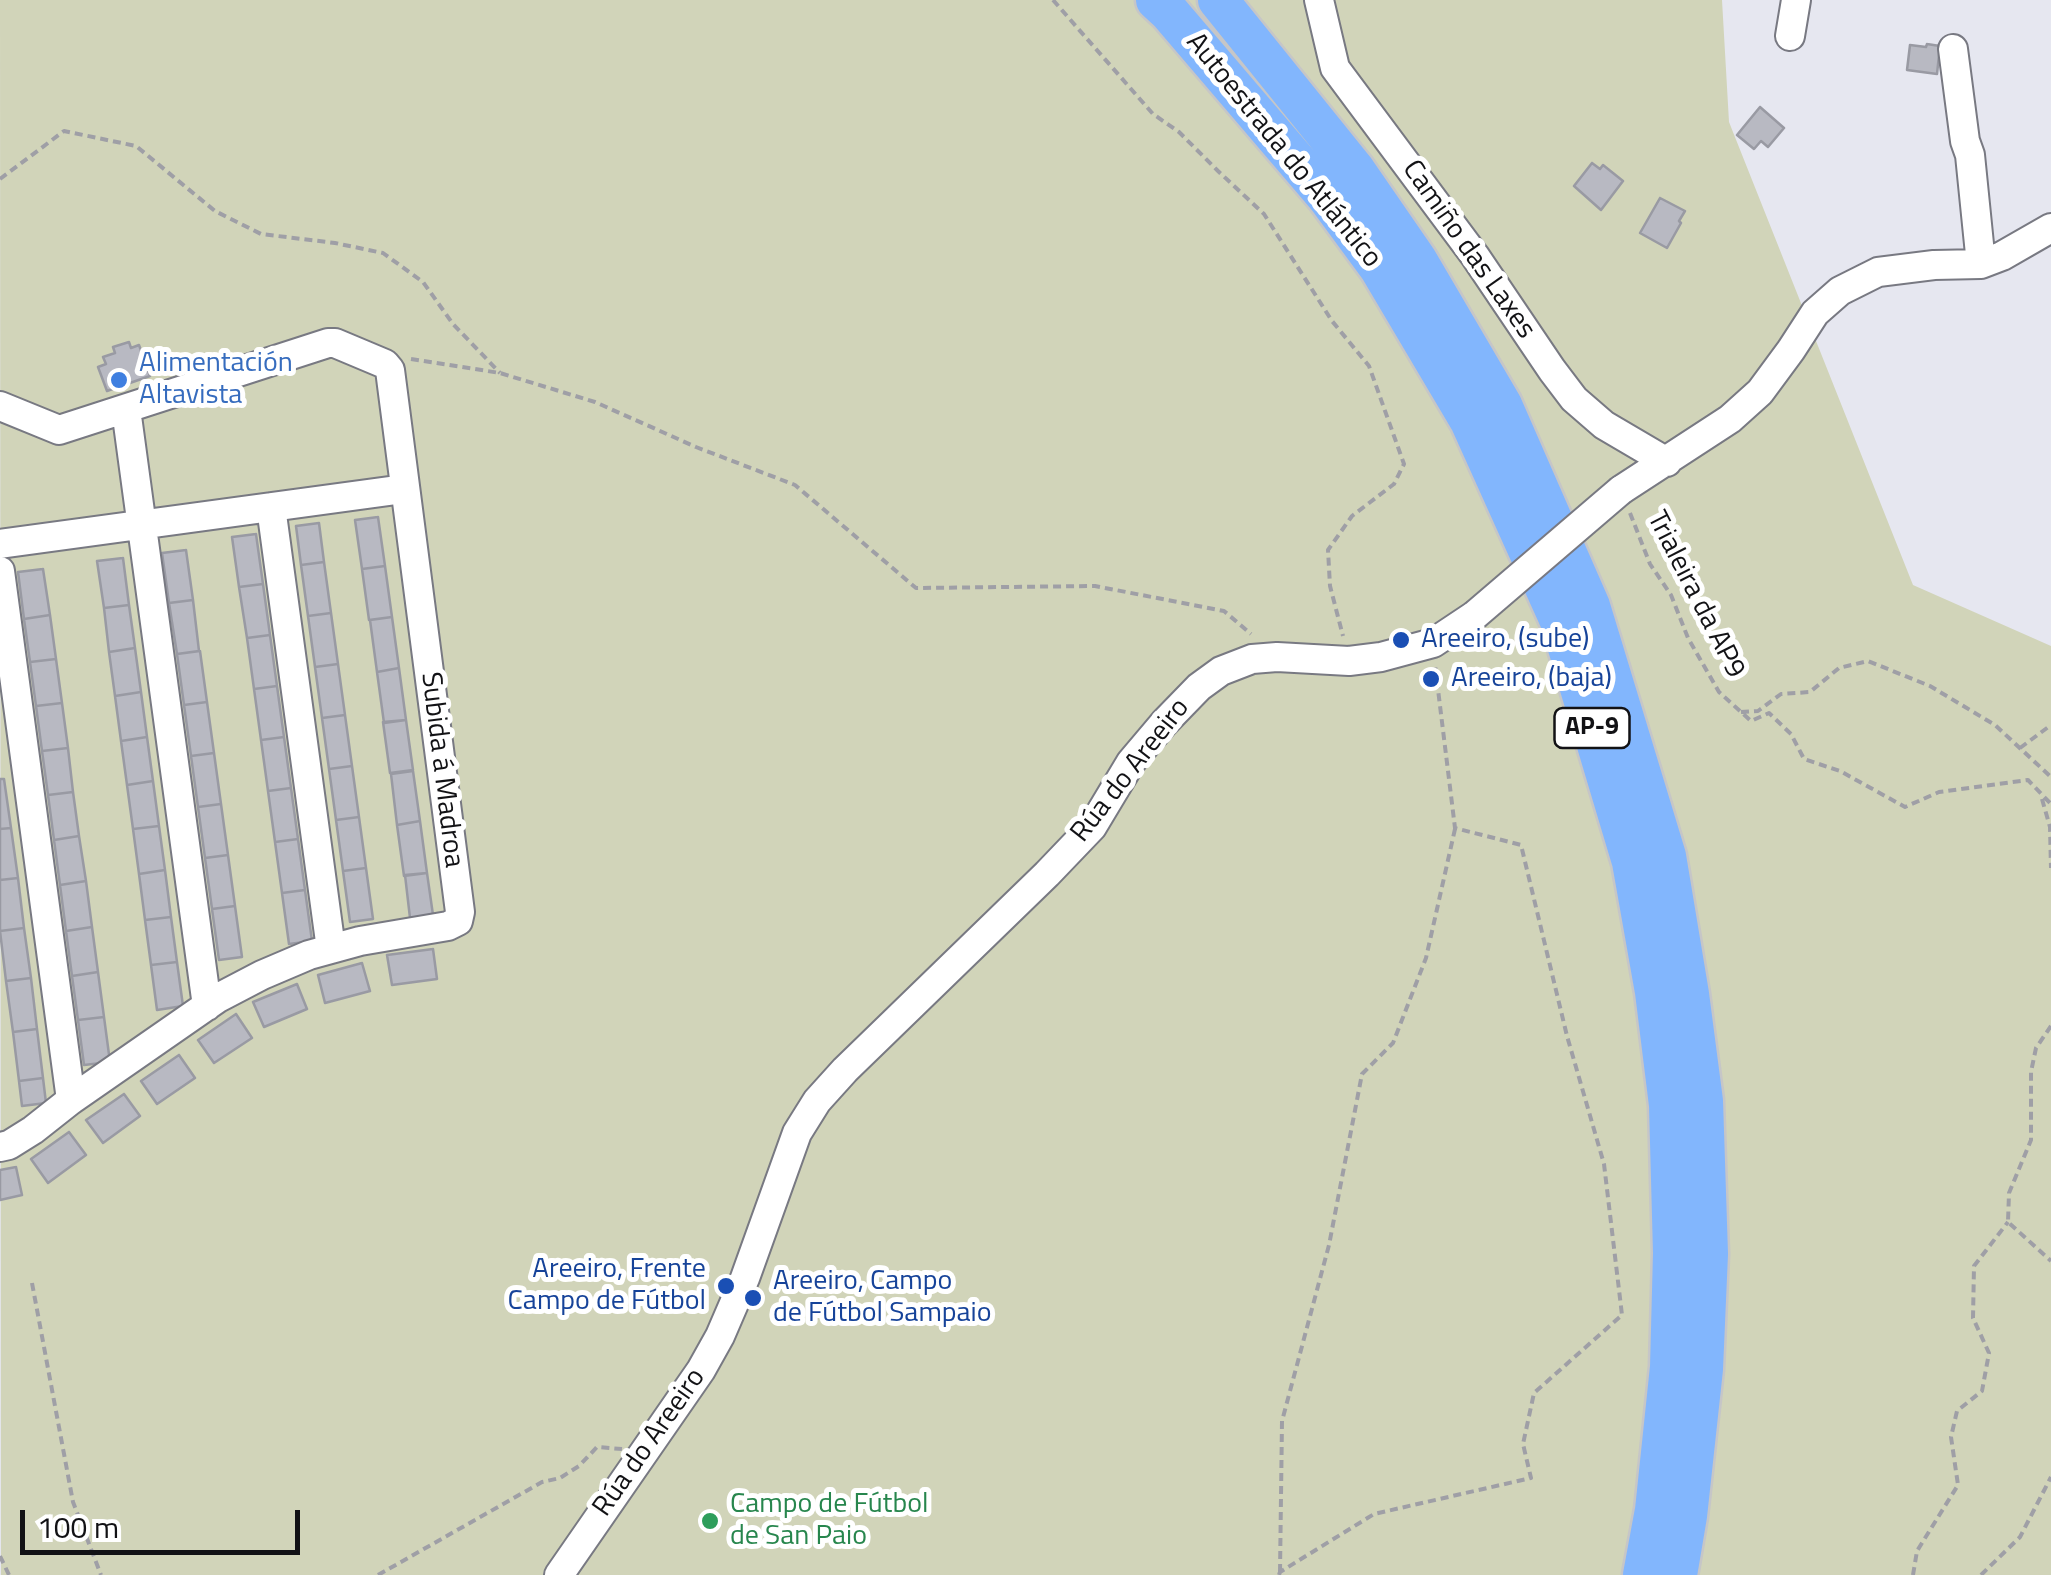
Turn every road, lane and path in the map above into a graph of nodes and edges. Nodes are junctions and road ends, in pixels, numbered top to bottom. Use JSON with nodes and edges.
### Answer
{"nodes":[{"id":1,"x":1053,"y":0,"type":"edge"},
{"id":2,"x":1156,"y":0,"type":"edge"},
{"id":3,"x":1218,"y":0,"type":"edge"},
{"id":4,"x":1319,"y":0,"type":"edge"},
{"id":5,"x":1796,"y":0,"type":"edge"},
{"id":6,"x":1790,"y":36,"type":"dead end"},
{"id":7,"x":1953,"y":48,"type":"dead end"},
{"id":8,"x":0,"y":179,"type":"edge"},
{"id":9,"x":2051,"y":228,"type":"edge"},
{"id":10,"x":1981,"y":264,"type":"junction"},
{"id":11,"x":409,"y":359,"type":"dead end"},
{"id":12,"x":500,"y":373,"type":"junction"},
{"id":13,"x":0,"y":406,"type":"edge"},
{"id":14,"x":126,"y":410,"type":"junction"},
{"id":15,"x":1666,"y":462,"type":"junction"},
{"id":16,"x":404,"y":489,"type":"junction"},
{"id":17,"x":1623,"y":490,"type":"junction"},
{"id":18,"x":271,"y":507,"type":"junction"},
{"id":19,"x":141,"y":525,"type":"junction"},
{"id":20,"x":0,"y":544,"type":"edge"},
{"id":21,"x":0,"y":571,"type":"edge"},
{"id":22,"x":1433,"y":643,"type":"junction"},
{"id":23,"x":1277,"y":657,"type":"junction"},
{"id":24,"x":1349,"y":661,"type":"junction"},
{"id":25,"x":1741,"y":712,"type":"junction"},
{"id":26,"x":2051,"y":725,"type":"edge"},
{"id":27,"x":2020,"y":748,"type":"junction"},
{"id":28,"x":2051,"y":777,"type":"edge"},
{"id":29,"x":2041,"y":794,"type":"junction"},
{"id":30,"x":2051,"y":804,"type":"edge"},
{"id":31,"x":1455,"y":828,"type":"junction"},
{"id":32,"x":2051,"y":868,"type":"edge"},
{"id":33,"x":331,"y":949,"type":"junction"},
{"id":34,"x":207,"y":1006,"type":"junction"},
{"id":35,"x":2051,"y":1026,"type":"edge"},
{"id":36,"x":71,"y":1100,"type":"junction"},
{"id":37,"x":0,"y":1147,"type":"edge"},
{"id":38,"x":2008,"y":1222,"type":"junction"},
{"id":39,"x":2051,"y":1261,"type":"edge"},
{"id":40,"x":32,"y":1283,"type":"dead end"},
{"id":41,"x":642,"y":1456,"type":"junction"},
{"id":42,"x":2051,"y":1477,"type":"edge"},
{"id":43,"x":0,"y":1556,"type":"edge"},
{"id":44,"x":1279,"y":1574,"type":"edge"},
{"id":45,"x":9,"y":1575,"type":"edge"},
{"id":46,"x":101,"y":1575,"type":"edge"},
{"id":47,"x":378,"y":1575,"type":"edge"},
{"id":48,"x":558,"y":1575,"type":"edge"},
{"id":49,"x":1643,"y":1575,"type":"edge"},
{"id":50,"x":1676,"y":1575,"type":"edge"},
{"id":51,"x":1913,"y":1575,"type":"edge"},
{"id":52,"x":1981,"y":1575,"type":"edge"}],
"edges":[{"from":1,"to":24,"type":"path"},
{"from":2,"to":49,"type":"highway","name":"Autoestrada do Atlántico","number":"AP-9"},
{"from":3,"to":50,"type":"highway","name":"Autoestrada do Atlántico","number":"AP-9"},
{"from":4,"to":15,"type":"street","name":"Camiño das Laxes"},
{"from":5,"to":6,"type":"street"},
{"from":7,"to":10,"type":"street"},
{"from":8,"to":12,"type":"path"},
{"from":9,"to":10,"type":"street","name":"Rúa do Areeiro"},
{"from":10,"to":15,"type":"street","name":"Rúa do Areeiro"},
{"from":11,"to":12,"type":"path"},
{"from":12,"to":23,"type":"path"},
{"from":13,"to":14,"type":"street","name":"Subida á Madroa"},
{"from":14,"to":16,"type":"street","name":"Subida á Madroa"},
{"from":14,"to":19,"type":"street"},
{"from":15,"to":17,"type":"street","name":"Rúa do Areeiro"},
{"from":16,"to":18,"type":"street"},
{"from":16,"to":33,"type":"street","name":"Subida á Madroa"},
{"from":17,"to":22,"type":"street","name":"Rúa do Areeiro","bridge":true},
{"from":17,"to":25,"type":"path","name":"Trialeira da AP9"},
{"from":18,"to":19,"type":"street"},
{"from":18,"to":33,"type":"street"},
{"from":19,"to":20,"type":"street"},
{"from":19,"to":34,"type":"street"},
{"from":21,"to":36,"type":"street"},
{"from":22,"to":24,"type":"street","name":"Rúa do Areeiro"},
{"from":22,"to":31,"type":"path"},
{"from":23,"to":24,"type":"street","name":"Rúa do Areeiro"},
{"from":23,"to":41,"type":"street","name":"Rúa do Areeiro"},
{"from":25,"to":27,"type":"path","name":"Trialeira da AP9"},
{"from":25,"to":29,"type":"path","name":"Trialeira da AP9"},
{"from":26,"to":27,"type":"path"},
{"from":27,"to":28,"type":"path","name":"Trialeira da AP9"},
{"from":29,"to":30,"type":"path"},
{"from":29,"to":32,"type":"path"},
{"from":31,"to":44,"type":"path"},
{"from":31,"to":44,"type":"path"},
{"from":33,"to":34,"type":"street","name":"Subida á Madroa"},
{"from":34,"to":36,"type":"street","name":"Subida á Madroa"},
{"from":35,"to":38,"type":"path"},
{"from":36,"to":37,"type":"street","name":"Subida á Madroa"},
{"from":38,"to":39,"type":"path"},
{"from":38,"to":51,"type":"path"},
{"from":40,"to":46,"type":"path"},
{"from":41,"to":47,"type":"path"},
{"from":41,"to":48,"type":"street","name":"Rúa do Areeiro"},
{"from":42,"to":52,"type":"path"},
{"from":43,"to":45,"type":"path"}]}
